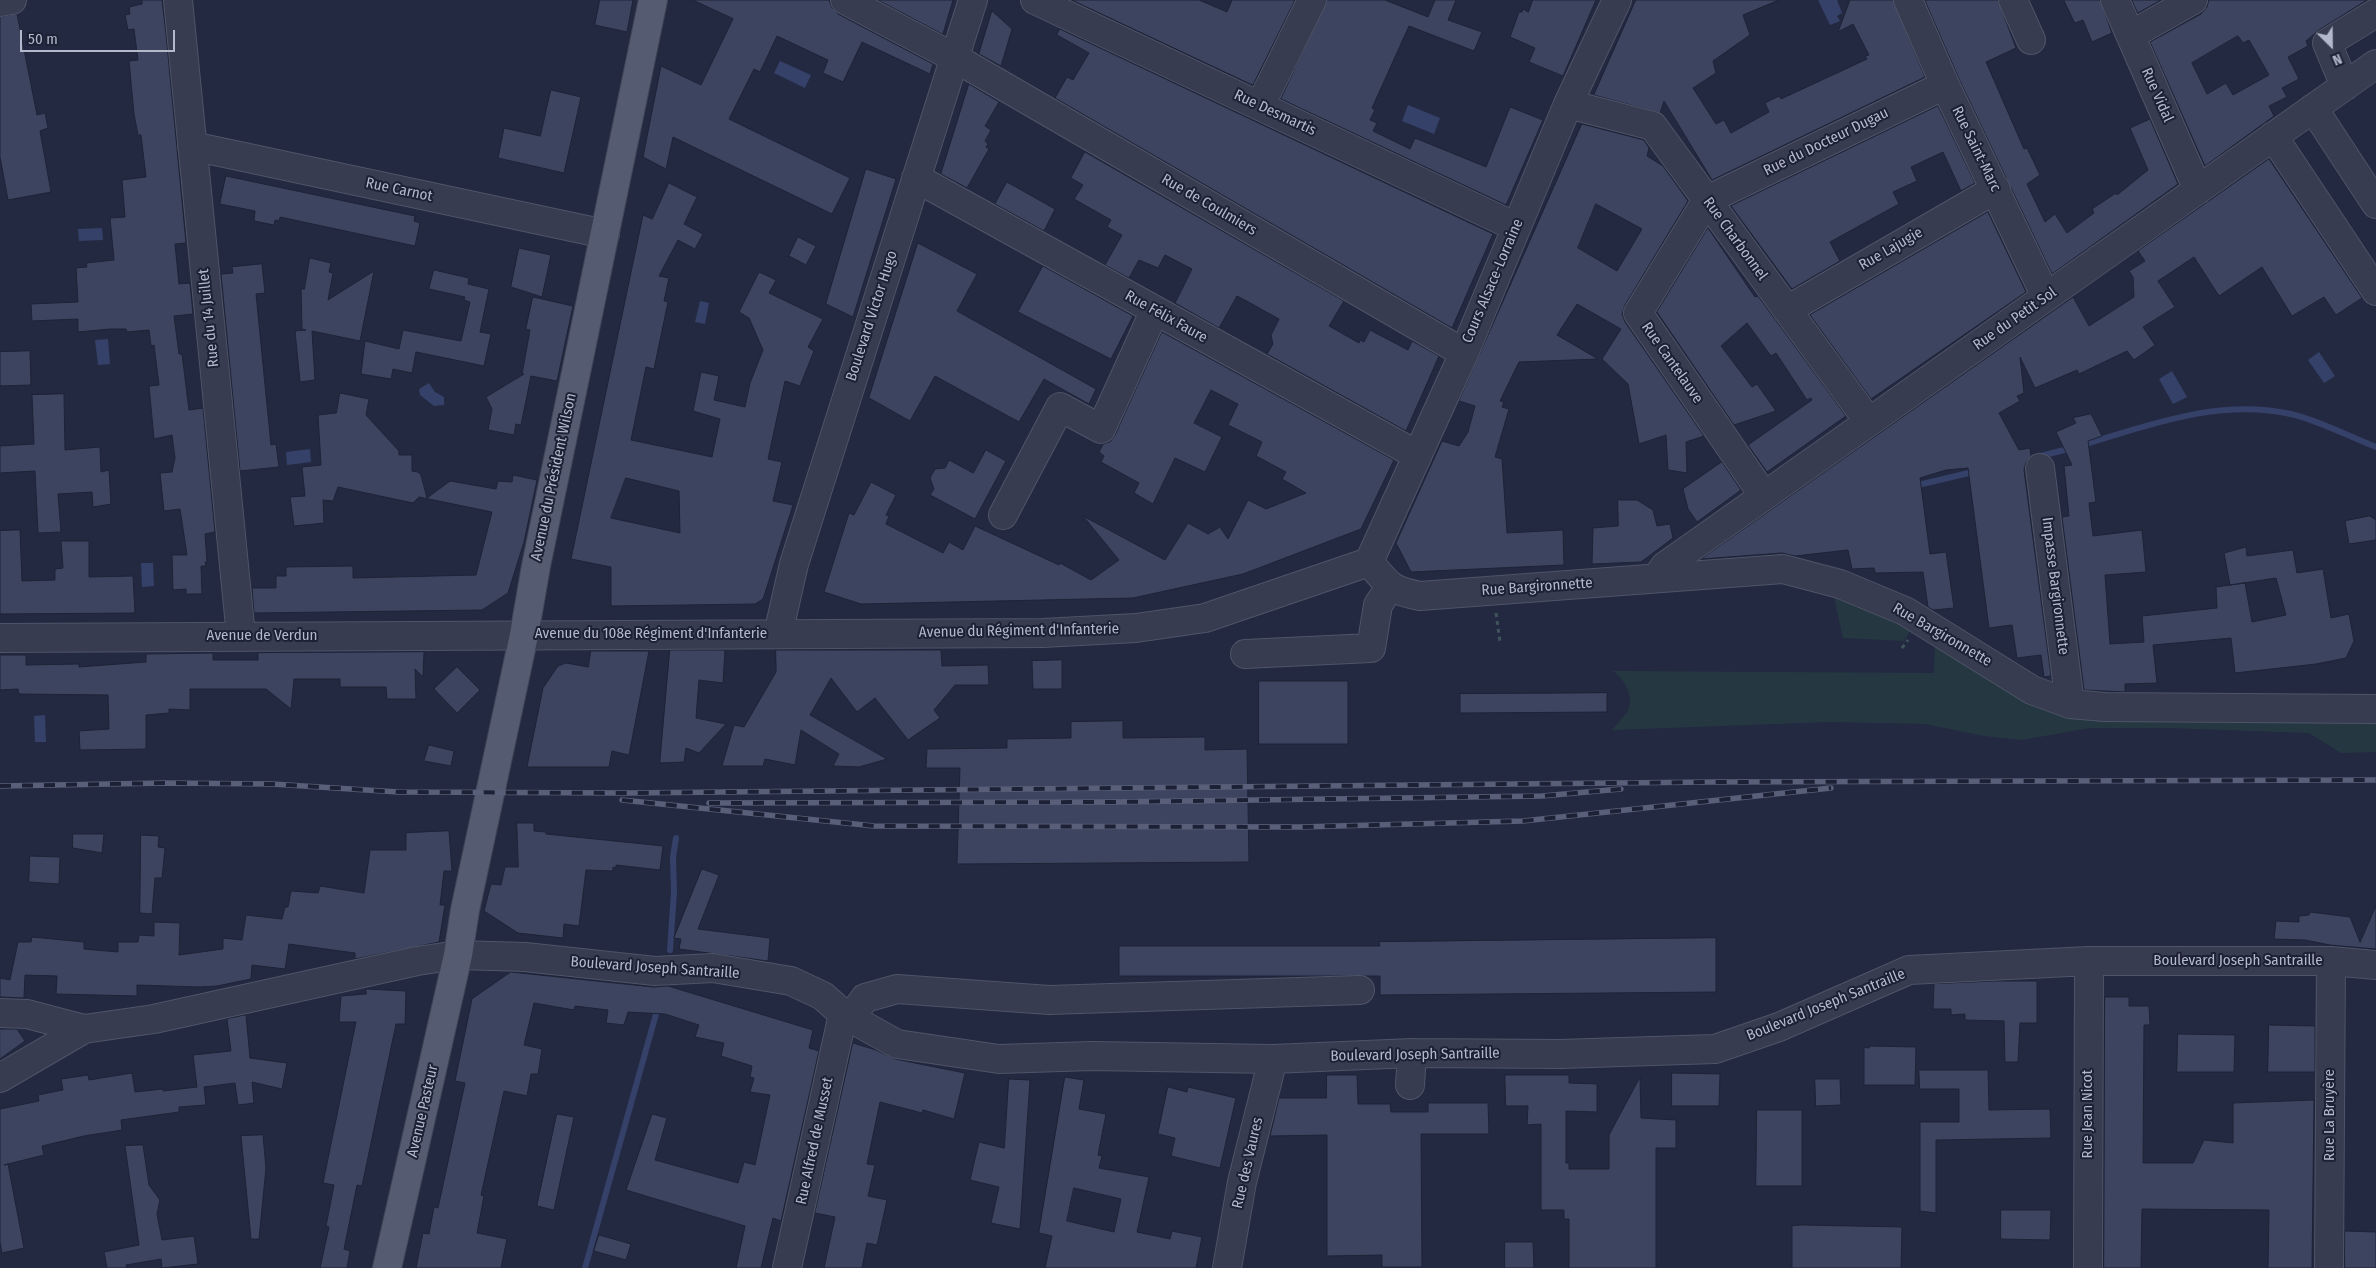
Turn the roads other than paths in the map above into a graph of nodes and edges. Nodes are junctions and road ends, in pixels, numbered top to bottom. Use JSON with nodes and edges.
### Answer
{"nodes":[{"id":1,"x":12,"y":0,"type":"edge"},
{"id":2,"x":178,"y":0,"type":"edge"},
{"id":3,"x":653,"y":0,"type":"edge"},
{"id":4,"x":845,"y":0,"type":"edge"},
{"id":5,"x":973,"y":0,"type":"edge"},
{"id":6,"x":1035,"y":0,"type":"edge"},
{"id":7,"x":1312,"y":0,"type":"edge"},
{"id":8,"x":1617,"y":0,"type":"edge"},
{"id":9,"x":1908,"y":0,"type":"edge"},
{"id":10,"x":2013,"y":0,"type":"edge"},
{"id":11,"x":2115,"y":0,"type":"edge"},
{"id":12,"x":2193,"y":0,"type":"edge"},
{"id":13,"x":0,"y":2,"type":"edge"},
{"id":14,"x":2376,"y":13,"type":"edge"},
{"id":15,"x":2130,"y":35,"type":"junction"},
{"id":16,"x":2031,"y":40,"type":"dead end"},
{"id":17,"x":955,"y":58,"type":"junction"},
{"id":18,"x":2376,"y":64,"type":"edge"},
{"id":19,"x":1945,"y":85,"type":"junction"},
{"id":20,"x":2345,"y":86,"type":"junction"},
{"id":21,"x":1568,"y":104,"type":"junction"},
{"id":22,"x":1260,"y":106,"type":"junction"},
{"id":23,"x":2313,"y":108,"type":"junction"},
{"id":24,"x":2273,"y":136,"type":"junction"},
{"id":25,"x":192,"y":146,"type":"junction"},
{"id":26,"x":916,"y":178,"type":"junction"},
{"id":27,"x":1996,"y":189,"type":"junction"},
{"id":28,"x":2198,"y":190,"type":"junction"},
{"id":29,"x":1707,"y":200,"type":"junction"},
{"id":30,"x":2376,"y":204,"type":"edge"},
{"id":31,"x":1516,"y":227,"type":"junction"},
{"id":32,"x":605,"y":234,"type":"junction"},
{"id":33,"x":2376,"y":291,"type":"edge"},
{"id":34,"x":2046,"y":297,"type":"junction"},
{"id":35,"x":1155,"y":310,"type":"junction"},
{"id":36,"x":1787,"y":310,"type":"junction"},
{"id":37,"x":1464,"y":352,"type":"junction"},
{"id":38,"x":1869,"y":422,"type":"junction"},
{"id":39,"x":1417,"y":455,"type":"junction"},
{"id":40,"x":2040,"y":468,"type":"dead end"},
{"id":41,"x":1764,"y":496,"type":"junction"},
{"id":42,"x":1003,"y":515,"type":"dead end"},
{"id":43,"x":1369,"y":562,"type":"junction"},
{"id":44,"x":1657,"y":577,"type":"junction"},
{"id":45,"x":1390,"y":587,"type":"junction"},
{"id":46,"x":778,"y":634,"type":"junction"},
{"id":47,"x":524,"y":635,"type":"junction"},
{"id":48,"x":241,"y":636,"type":"junction"},
{"id":49,"x":0,"y":638,"type":"edge"},
{"id":50,"x":1245,"y":654,"type":"dead end"},
{"id":51,"x":2070,"y":704,"type":"junction"},
{"id":52,"x":2376,"y":709,"type":"edge"},
{"id":53,"x":458,"y":955,"type":"junction"},
{"id":54,"x":2088,"y":961,"type":"junction"},
{"id":55,"x":2331,"y":961,"type":"junction"},
{"id":56,"x":2376,"y":965,"type":"edge"},
{"id":57,"x":1360,"y":990,"type":"dead end"},
{"id":58,"x":0,"y":1013,"type":"edge"},
{"id":59,"x":846,"y":1016,"type":"junction"},
{"id":60,"x":84,"y":1029,"type":"junction"},
{"id":61,"x":1412,"y":1053,"type":"junction"},
{"id":62,"x":1273,"y":1059,"type":"junction"},
{"id":63,"x":0,"y":1078,"type":"edge"},
{"id":64,"x":1410,"y":1085,"type":"dead end"},
{"id":65,"x":386,"y":1268,"type":"edge"},
{"id":66,"x":787,"y":1268,"type":"edge"},
{"id":67,"x":1227,"y":1268,"type":"edge"},
{"id":68,"x":2088,"y":1268,"type":"edge"},
{"id":69,"x":2329,"y":1268,"type":"edge"}],
"edges":[{"from":1,"to":13,"type":"street"},
{"from":2,"to":25,"type":"street","name":"Rue du 14 Juillet"},
{"from":3,"to":32,"type":"main road","name":"Avenue du Président Wilson"},
{"from":4,"to":17,"type":"street","name":"Rue de Coulmiers"},
{"from":5,"to":17,"type":"street","name":"Boulevard Victor Hugo"},
{"from":6,"to":22,"type":"street","name":"Rue Desmartis"},
{"from":7,"to":22,"type":"street"},
{"from":8,"to":21,"type":"street","name":"Cours Alsace-Lorraine"},
{"from":9,"to":19,"type":"street","name":"Rue Saint-Marc"},
{"from":10,"to":16,"type":"street"},
{"from":11,"to":15,"type":"street","name":"Rue Vidal"},
{"from":12,"to":15,"type":"street"},
{"from":14,"to":20,"type":"street"},
{"from":15,"to":28,"type":"street","name":"Rue Vidal"},
{"from":17,"to":26,"type":"street","name":"Boulevard Victor Hugo"},
{"from":17,"to":37,"type":"street","name":"Rue de Coulmiers"},
{"from":18,"to":20,"type":"street","name":"Rue du Petit Sol"},
{"from":19,"to":27,"type":"street","name":"Rue Saint-Marc"},
{"from":19,"to":29,"type":"street","name":"Rue du Docteur Dugau"},
{"from":20,"to":23,"type":"street","name":"Rue du Petit Sol"},
{"from":21,"to":29,"type":"street","name":"Rue Charbonnel"},
{"from":21,"to":31,"type":"street","name":"Cours Alsace-Lorraine"},
{"from":22,"to":31,"type":"street","name":"Rue Desmartis"},
{"from":23,"to":24,"type":"street","name":"Rue du Petit Sol"},
{"from":23,"to":30,"type":"street"},
{"from":24,"to":28,"type":"street","name":"Rue du Petit Sol"},
{"from":24,"to":33,"type":"street"},
{"from":25,"to":32,"type":"street","name":"Rue Carnot"},
{"from":25,"to":48,"type":"street","name":"Rue du 14 Juillet"},
{"from":26,"to":35,"type":"street","name":"Rue Félix Faure"},
{"from":26,"to":46,"type":"street","name":"Boulevard Victor Hugo"},
{"from":27,"to":34,"type":"street","name":"Rue Saint-Marc"},
{"from":27,"to":36,"type":"street","name":"Rue Lajugie"},
{"from":28,"to":34,"type":"street","name":"Rue du Petit Sol"},
{"from":29,"to":36,"type":"street","name":"Rue Charbonnel"},
{"from":29,"to":41,"type":"street","name":"Rue Cantelauve"},
{"from":31,"to":37,"type":"street","name":"Cours Alsace-Lorraine"},
{"from":32,"to":47,"type":"main road","name":"Avenue du Président Wilson"},
{"from":34,"to":38,"type":"street","name":"Rue du Petit Sol"},
{"from":35,"to":39,"type":"street","name":"Rue Félix Faure"},
{"from":35,"to":42,"type":"street"},
{"from":36,"to":38,"type":"street","name":"Rue Charbonnel"},
{"from":37,"to":39,"type":"street","name":"Cours Alsace-Lorraine"},
{"from":38,"to":41,"type":"street","name":"Rue du Petit Sol"},
{"from":39,"to":43,"type":"street","name":"Cours Alsace-Lorraine"},
{"from":40,"to":51,"type":"street","name":"Impasse Bargironnette"},
{"from":41,"to":44,"type":"street","name":"Rue du Petit Sol"},
{"from":43,"to":45,"type":"street"},
{"from":43,"to":46,"type":"street","name":"Avenue du Régiment d'Infanterie"},
{"from":44,"to":45,"type":"street","name":"Rue Bargironnette"},
{"from":44,"to":51,"type":"street","name":"Rue Bargironnette"},
{"from":45,"to":50,"type":"street"},
{"from":46,"to":47,"type":"street","name":"Avenue du 108e Régiment d'Infanterie"},
{"from":47,"to":48,"type":"street","name":"Avenue de Verdun"},
{"from":47,"to":53,"type":"main road","name":"Avenue du Président Wilson"},
{"from":48,"to":49,"type":"street","name":"Avenue de Verdun"},
{"from":51,"to":52,"type":"street","name":"Rue Bargironnette"},
{"from":53,"to":59,"type":"street","name":"Boulevard Joseph Santraille"},
{"from":53,"to":60,"type":"street","name":"Boulevard Joseph Santraille"},
{"from":53,"to":65,"type":"main road","name":"Avenue Pasteur"},
{"from":54,"to":55,"type":"street","name":"Boulevard Joseph Santraille"},
{"from":54,"to":61,"type":"street","name":"Boulevard Joseph Santraille"},
{"from":54,"to":68,"type":"street","name":"Rue Jean Nicot"},
{"from":55,"to":56,"type":"street","name":"Boulevard Joseph Santraille"},
{"from":55,"to":69,"type":"street","name":"Rue La Bruyère"},
{"from":57,"to":59,"type":"street"},
{"from":58,"to":60,"type":"street"},
{"from":59,"to":62,"type":"street","name":"Boulevard Joseph Santraille"},
{"from":59,"to":66,"type":"street","name":"Rue Alfred de Musset"},
{"from":60,"to":63,"type":"street"},
{"from":61,"to":62,"type":"street","name":"Boulevard Joseph Santraille"},
{"from":61,"to":64,"type":"street"},
{"from":62,"to":67,"type":"street","name":"Rue des Vaures"}]}
